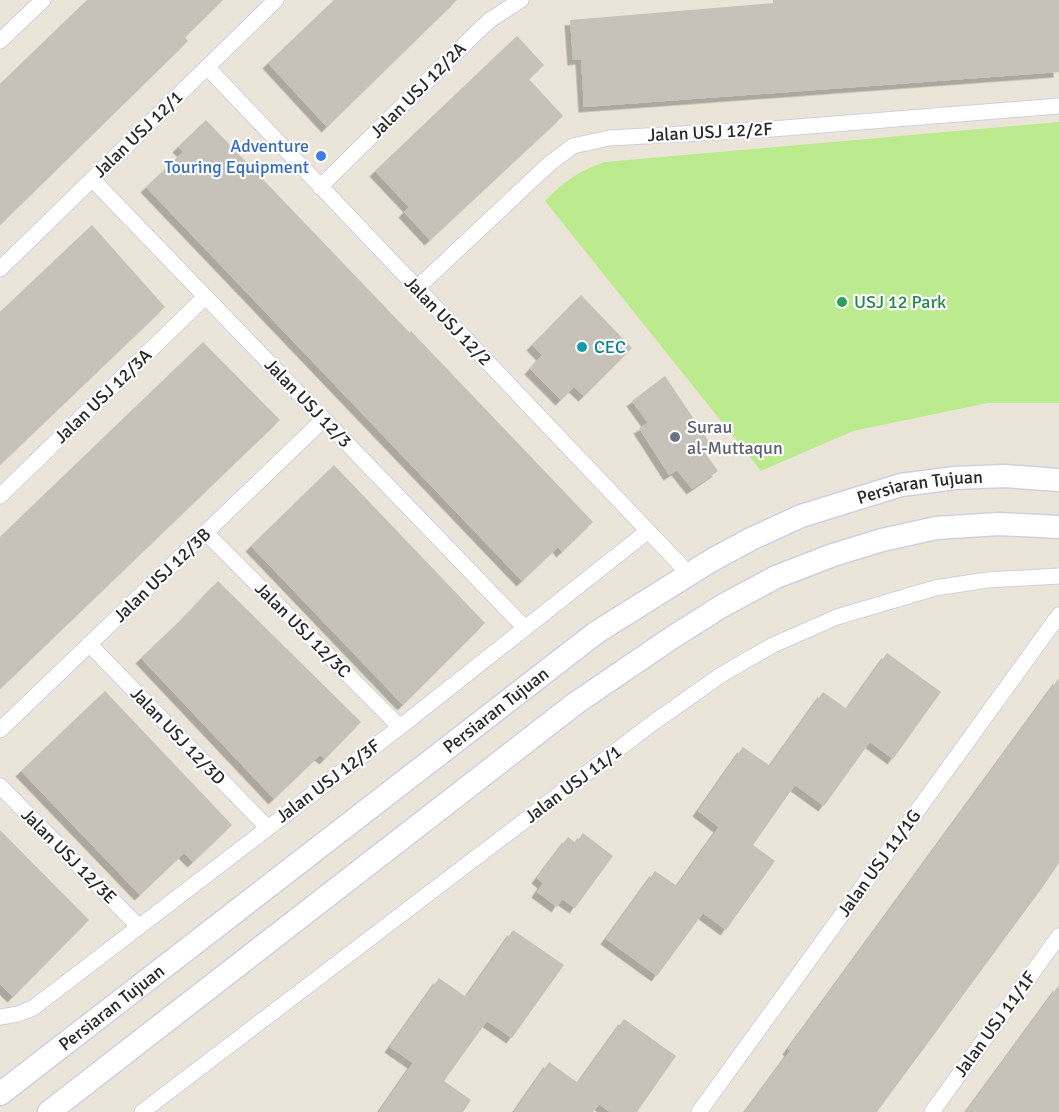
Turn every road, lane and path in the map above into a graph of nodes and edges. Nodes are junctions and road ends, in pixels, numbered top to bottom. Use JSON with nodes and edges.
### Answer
{"nodes":[{"id":1,"x":42,"y":0,"type":"edge"},
{"id":2,"x":276,"y":0,"type":"edge"},
{"id":3,"x":520,"y":0,"type":"edge"},
{"id":4,"x":0,"y":41,"type":"edge"},
{"id":5,"x":207,"y":67,"type":"junction"},
{"id":6,"x":1059,"y":106,"type":"edge"},
{"id":7,"x":92,"y":179,"type":"junction"},
{"id":8,"x":320,"y":187,"type":"junction"},
{"id":9,"x":0,"y":269,"type":"edge"},
{"id":10,"x":417,"y":288,"type":"junction"},
{"id":11,"x":205,"y":297,"type":"junction"},
{"id":12,"x":323,"y":420,"type":"junction"},
{"id":13,"x":1059,"y":480,"type":"edge"},
{"id":14,"x":0,"y":496,"type":"edge"},
{"id":15,"x":1059,"y":527,"type":"edge"},
{"id":16,"x":648,"y":531,"type":"junction"},
{"id":17,"x":206,"y":533,"type":"junction"},
{"id":18,"x":689,"y":574,"type":"junction"},
{"id":19,"x":1059,"y":576,"type":"edge"},
{"id":20,"x":1059,"y":615,"type":"edge"},
{"id":21,"x":524,"y":627,"type":"junction"},
{"id":22,"x":89,"y":644,"type":"junction"},
{"id":23,"x":400,"y":727,"type":"junction"},
{"id":24,"x":0,"y":730,"type":"edge"},
{"id":25,"x":0,"y":786,"type":"edge"},
{"id":26,"x":267,"y":827,"type":"junction"},
{"id":27,"x":138,"y":926,"type":"junction"},
{"id":28,"x":1059,"y":936,"type":"edge"},
{"id":29,"x":0,"y":1017,"type":"edge"},
{"id":30,"x":0,"y":1095,"type":"edge"},
{"id":31,"x":49,"y":1112,"type":"edge"},
{"id":32,"x":142,"y":1112,"type":"edge"},
{"id":33,"x":699,"y":1112,"type":"edge"},
{"id":34,"x":932,"y":1112,"type":"edge"}],
"edges":[{"from":1,"to":4,"type":"street"},
{"from":2,"to":5,"type":"street","name":"Jalan USJ 12/1"},
{"from":3,"to":8,"type":"street","name":"Jalan USJ 12/2A"},
{"from":5,"to":7,"type":"street","name":"Jalan USJ 12/1"},
{"from":5,"to":8,"type":"street","name":"Jalan USJ 12/2"},
{"from":6,"to":10,"type":"street","name":"Jalan USJ 12/2F"},
{"from":7,"to":9,"type":"street","name":"Jalan USJ 12/1"},
{"from":7,"to":11,"type":"street","name":"Jalan USJ 12/3"},
{"from":8,"to":10,"type":"street","name":"Jalan USJ 12/2"},
{"from":10,"to":16,"type":"street","name":"Jalan USJ 12/2"},
{"from":11,"to":12,"type":"street","name":"Jalan USJ 12/3"},
{"from":11,"to":14,"type":"street","name":"Jalan USJ 12/3A"},
{"from":12,"to":17,"type":"street","name":"Jalan USJ 12/3B"},
{"from":12,"to":21,"type":"street","name":"Jalan USJ 12/3"},
{"from":13,"to":18,"type":"main road","name":"Persiaran Tujuan"},
{"from":15,"to":31,"type":"main road"},
{"from":16,"to":18,"type":"street","name":"Jalan USJ 12/2"},
{"from":16,"to":21,"type":"street","name":"Jalan USJ 12/3F"},
{"from":17,"to":22,"type":"street","name":"Jalan USJ 12/3B"},
{"from":17,"to":23,"type":"street","name":"Jalan USJ 12/3C"},
{"from":18,"to":30,"type":"main road","name":"Persiaran Tujuan"},
{"from":19,"to":32,"type":"street","name":"Jalan USJ 11/1"},
{"from":20,"to":33,"type":"street","name":"Jalan USJ 11/1G"},
{"from":21,"to":23,"type":"street","name":"Jalan USJ 12/3F"},
{"from":22,"to":24,"type":"street","name":"Jalan USJ 12/3B"},
{"from":22,"to":26,"type":"street","name":"Jalan USJ 12/3D"},
{"from":23,"to":26,"type":"street","name":"Jalan USJ 12/3F"},
{"from":25,"to":27,"type":"street","name":"Jalan USJ 12/3E"},
{"from":26,"to":27,"type":"street","name":"Jalan USJ 12/3F"},
{"from":27,"to":29,"type":"street","name":"Jalan USJ 12/3F"},
{"from":28,"to":34,"type":"street","name":"Jalan USJ 11/1F"}]}
